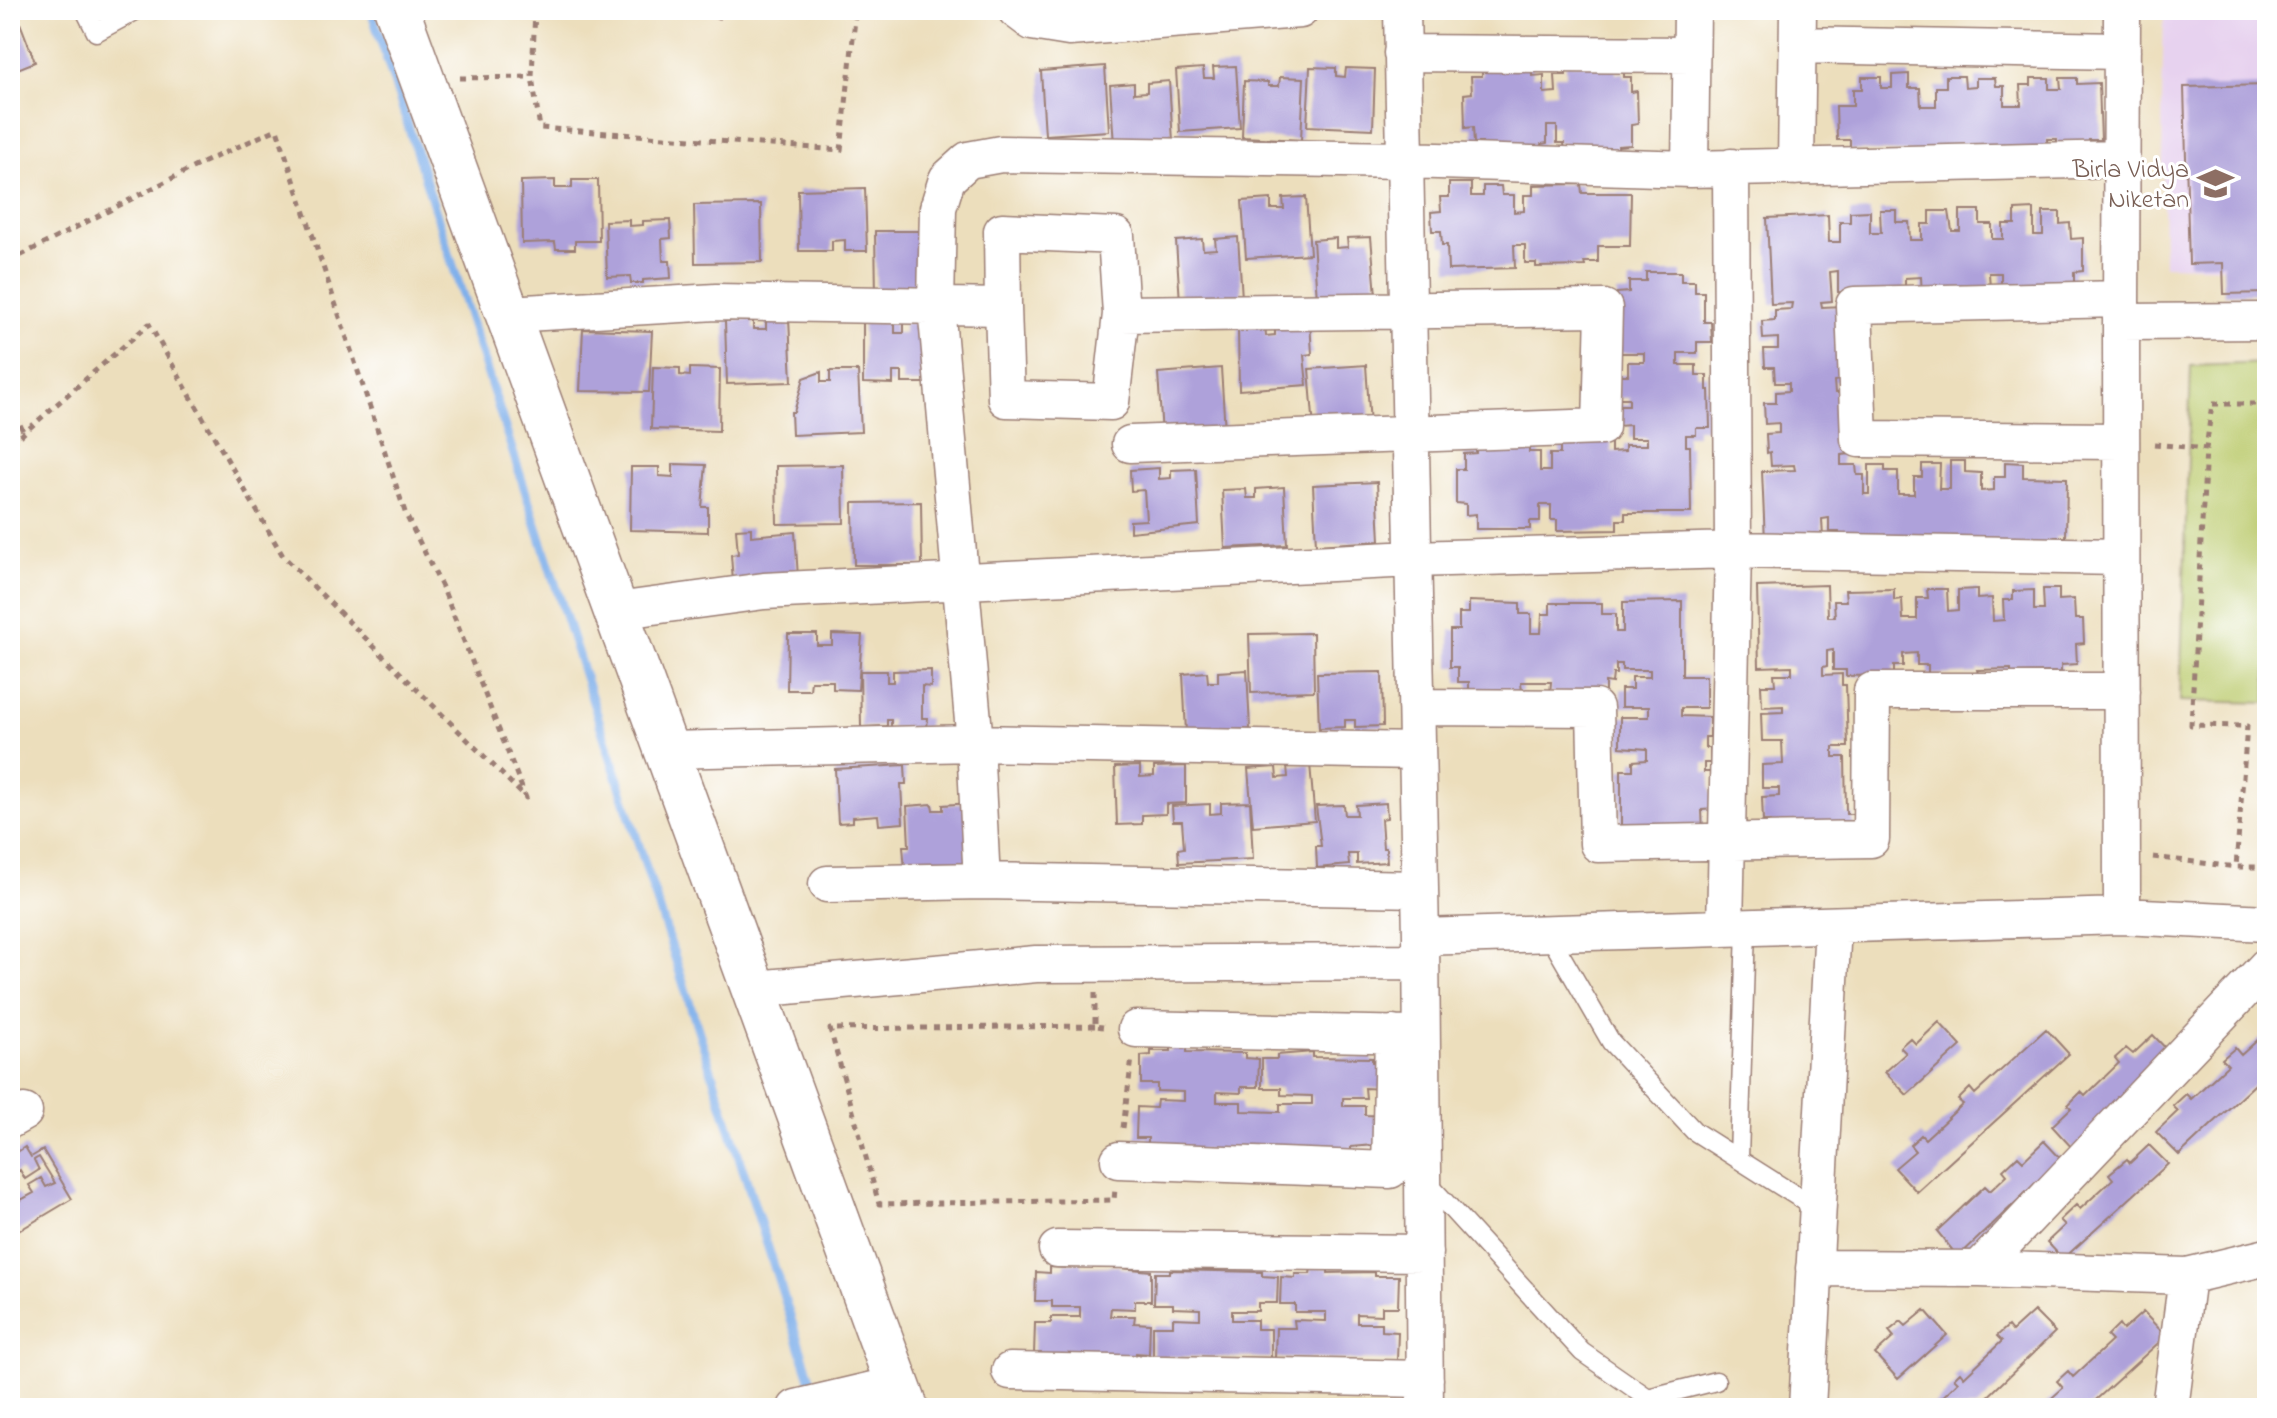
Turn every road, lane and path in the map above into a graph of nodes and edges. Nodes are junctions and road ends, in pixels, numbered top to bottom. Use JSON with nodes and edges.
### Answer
{"nodes":[{"id":1,"x":85,"y":10,"type":"edge"},
{"id":2,"x":137,"y":10,"type":"edge"},
{"id":3,"x":397,"y":10,"type":"edge"},
{"id":4,"x":535,"y":10,"type":"edge"},
{"id":5,"x":559,"y":10,"type":"edge"},
{"id":6,"x":724,"y":10,"type":"edge"},
{"id":7,"x":856,"y":10,"type":"edge"},
{"id":8,"x":1016,"y":10,"type":"edge"},
{"id":9,"x":1300,"y":10,"type":"edge"},
{"id":10,"x":1402,"y":10,"type":"edge"},
{"id":11,"x":1692,"y":10,"type":"edge"},
{"id":12,"x":2122,"y":10,"type":"edge"},
{"id":13,"x":1797,"y":27,"type":"edge"},
{"id":14,"x":2122,"y":51,"type":"junction"},
{"id":15,"x":1402,"y":53,"type":"junction"},
{"id":16,"x":1691,"y":55,"type":"junction"},
{"id":17,"x":532,"y":77,"type":"junction"},
{"id":18,"x":423,"y":79,"type":"junction"},
{"id":19,"x":2121,"y":159,"type":"junction"},
{"id":20,"x":1405,"y":160,"type":"junction"},
{"id":21,"x":1731,"y":167,"type":"junction"},
{"id":22,"x":1796,"y":167,"type":"junction"},
{"id":23,"x":1690,"y":169,"type":"junction"},
{"id":24,"x":10,"y":261,"type":"edge"},
{"id":25,"x":936,"y":306,"type":"junction"},
{"id":26,"x":1003,"y":307,"type":"junction"},
{"id":27,"x":1408,"y":310,"type":"junction"},
{"id":28,"x":2121,"y":310,"type":"junction"},
{"id":29,"x":508,"y":314,"type":"junction"},
{"id":30,"x":1121,"y":314,"type":"junction"},
{"id":31,"x":2267,"y":321,"type":"edge"},
{"id":32,"x":10,"y":403,"type":"edge"},
{"id":33,"x":2267,"y":404,"type":"edge"},
{"id":34,"x":24,"y":433,"type":"junction"},
{"id":35,"x":1410,"y":435,"type":"junction"},
{"id":36,"x":2121,"y":441,"type":"junction"},
{"id":37,"x":1130,"y":444,"type":"dead end"},
{"id":38,"x":10,"y":445,"type":"edge"},
{"id":39,"x":2206,"y":449,"type":"junction"},
{"id":40,"x":1733,"y":550,"type":"junction"},
{"id":41,"x":2121,"y":557,"type":"junction"},
{"id":42,"x":1413,"y":559,"type":"junction"},
{"id":43,"x":960,"y":580,"type":"junction"},
{"id":44,"x":616,"y":611,"type":"junction"},
{"id":45,"x":2122,"y":691,"type":"junction"},
{"id":46,"x":1416,"y":707,"type":"junction"},
{"id":47,"x":975,"y":743,"type":"junction"},
{"id":48,"x":667,"y":750,"type":"junction"},
{"id":49,"x":1417,"y":751,"type":"junction"},
{"id":50,"x":1727,"y":840,"type":"junction"},
{"id":51,"x":2122,"y":854,"type":"junction"},
{"id":52,"x":2236,"y":867,"type":"junction"},
{"id":53,"x":2267,"y":867,"type":"edge"},
{"id":54,"x":982,"y":881,"type":"junction"},
{"id":55,"x":827,"y":884,"type":"dead end"},
{"id":56,"x":1420,"y":889,"type":"junction"},
{"id":57,"x":2122,"y":916,"type":"junction"},
{"id":58,"x":2267,"y":923,"type":"edge"},
{"id":59,"x":1833,"y":925,"type":"junction"},
{"id":60,"x":1736,"y":928,"type":"junction"},
{"id":61,"x":1548,"y":933,"type":"junction"},
{"id":62,"x":1421,"y":949,"type":"junction"},
{"id":63,"x":1096,"y":964,"type":"junction"},
{"id":64,"x":2267,"y":966,"type":"edge"},
{"id":65,"x":754,"y":989,"type":"junction"},
{"id":66,"x":1095,"y":1026,"type":"junction"},
{"id":67,"x":1136,"y":1029,"type":"junction"},
{"id":68,"x":1407,"y":1035,"type":"junction"},
{"id":69,"x":1739,"y":1159,"type":"junction"},
{"id":70,"x":1119,"y":1160,"type":"junction"},
{"id":71,"x":1423,"y":1178,"type":"junction"},
{"id":72,"x":1817,"y":1209,"type":"junction"},
{"id":73,"x":1057,"y":1249,"type":"dead end"},
{"id":74,"x":1424,"y":1253,"type":"junction"},
{"id":75,"x":2267,"y":1257,"type":"edge"},
{"id":76,"x":1814,"y":1268,"type":"junction"},
{"id":77,"x":1979,"y":1269,"type":"junction"},
{"id":78,"x":2187,"y":1276,"type":"junction"},
{"id":79,"x":1010,"y":1371,"type":"dead end"},
{"id":80,"x":1716,"y":1381,"type":"dead end"},
{"id":81,"x":1425,"y":1394,"type":"edge"},
{"id":82,"x":902,"y":1396,"type":"edge"},
{"id":83,"x":796,"y":1408,"type":"edge"},
{"id":84,"x":1807,"y":1408,"type":"edge"},
{"id":85,"x":2170,"y":1408,"type":"edge"}],
"edges":[{"from":1,"to":2,"type":"lane"},
{"from":3,"to":18,"type":"street"},
{"from":4,"to":17,"type":"path"},
{"from":5,"to":6,"type":"path"},
{"from":7,"to":17,"type":"path"},
{"from":8,"to":9,"type":"street"},
{"from":10,"to":15,"type":"street"},
{"from":11,"to":16,"type":"street"},
{"from":12,"to":14,"type":"street"},
{"from":13,"to":14,"type":"street"},
{"from":13,"to":22,"type":"street"},
{"from":14,"to":19,"type":"street"},
{"from":15,"to":16,"type":"street"},
{"from":15,"to":20,"type":"street"},
{"from":16,"to":23,"type":"street"},
{"from":17,"to":18,"type":"path"},
{"from":18,"to":29,"type":"street"},
{"from":19,"to":22,"type":"street"},
{"from":19,"to":28,"type":"street"},
{"from":20,"to":23,"type":"street"},
{"from":20,"to":25,"type":"street"},
{"from":20,"to":27,"type":"street"},
{"from":21,"to":22,"type":"street"},
{"from":21,"to":23,"type":"street"},
{"from":21,"to":40,"type":"street"},
{"from":24,"to":34,"type":"path"},
{"from":25,"to":26,"type":"street"},
{"from":25,"to":29,"type":"street"},
{"from":25,"to":43,"type":"street"},
{"from":26,"to":30,"type":"street"},
{"from":26,"to":30,"type":"street"},
{"from":27,"to":30,"type":"street"},
{"from":27,"to":35,"type":"street"},
{"from":27,"to":35,"type":"street"},
{"from":28,"to":31,"type":"street"},
{"from":28,"to":36,"type":"street"},
{"from":28,"to":36,"type":"street"},
{"from":29,"to":44,"type":"street"},
{"from":32,"to":34,"type":"path"},
{"from":33,"to":39,"type":"path"},
{"from":34,"to":38,"type":"path"},
{"from":35,"to":37,"type":"street"},
{"from":35,"to":42,"type":"street"},
{"from":36,"to":39,"type":"path"},
{"from":36,"to":41,"type":"street"},
{"from":39,"to":52,"type":"path"},
{"from":40,"to":41,"type":"street"},
{"from":40,"to":42,"type":"street"},
{"from":40,"to":50,"type":"street"},
{"from":41,"to":45,"type":"street"},
{"from":42,"to":43,"type":"street"},
{"from":42,"to":46,"type":"street"},
{"from":43,"to":44,"type":"street"},
{"from":43,"to":47,"type":"street"},
{"from":44,"to":48,"type":"street"},
{"from":45,"to":50,"type":"street"},
{"from":45,"to":51,"type":"street"},
{"from":46,"to":49,"type":"street"},
{"from":46,"to":50,"type":"street"},
{"from":47,"to":48,"type":"street"},
{"from":47,"to":49,"type":"street"},
{"from":47,"to":54,"type":"street"},
{"from":48,"to":65,"type":"street"},
{"from":49,"to":56,"type":"street"},
{"from":50,"to":60,"type":"street"},
{"from":51,"to":52,"type":"path"},
{"from":51,"to":57,"type":"street"},
{"from":52,"to":53,"type":"path"},
{"from":54,"to":55,"type":"street"},
{"from":54,"to":56,"type":"street"},
{"from":56,"to":62,"type":"street"},
{"from":57,"to":58,"type":"street"},
{"from":57,"to":59,"type":"street"},
{"from":59,"to":60,"type":"street"},
{"from":59,"to":72,"type":"street"},
{"from":60,"to":61,"type":"street"},
{"from":60,"to":69,"type":"lane"},
{"from":61,"to":62,"type":"street"},
{"from":61,"to":69,"type":"lane"},
{"from":62,"to":63,"type":"street"},
{"from":62,"to":68,"type":"street"},
{"from":63,"to":65,"type":"street"},
{"from":63,"to":66,"type":"path"},
{"from":64,"to":77,"type":"street"},
{"from":65,"to":82,"type":"street"},
{"from":66,"to":67,"type":"path"},
{"from":66,"to":70,"type":"path"},
{"from":67,"to":68,"type":"street"},
{"from":67,"to":70,"type":"path"},
{"from":68,"to":70,"type":"street"},
{"from":68,"to":71,"type":"street"},
{"from":69,"to":72,"type":"lane"},
{"from":71,"to":74,"type":"street"},
{"from":71,"to":80,"type":"lane"},
{"from":72,"to":76,"type":"street"},
{"from":73,"to":74,"type":"street"},
{"from":74,"to":81,"type":"street"},
{"from":75,"to":78,"type":"street"},
{"from":76,"to":77,"type":"street"},
{"from":76,"to":84,"type":"street"},
{"from":77,"to":78,"type":"street"},
{"from":78,"to":85,"type":"street"},
{"from":79,"to":81,"type":"street"},
{"from":82,"to":83,"type":"street"}]}
